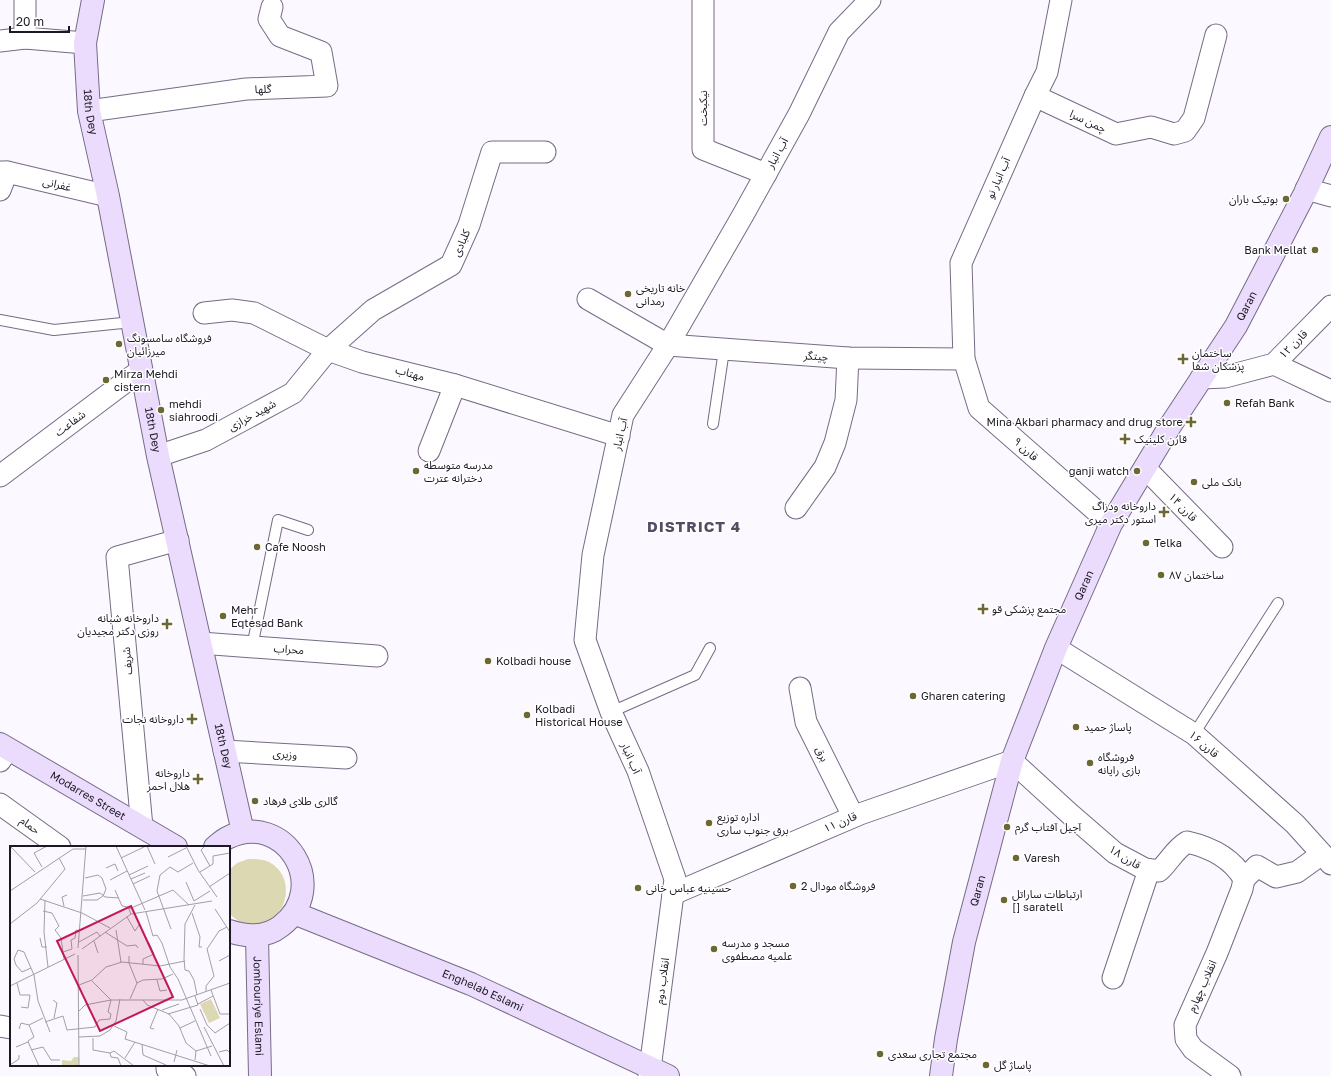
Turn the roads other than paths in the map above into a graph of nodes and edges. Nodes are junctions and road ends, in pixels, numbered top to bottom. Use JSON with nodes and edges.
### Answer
{"nodes":[{"id":1,"x":25,"y":0,"type":"edge"},
{"id":2,"x":93,"y":0,"type":"edge"},
{"id":3,"x":703,"y":0,"type":"edge"},
{"id":4,"x":870,"y":0,"type":"edge"},
{"id":5,"x":1061,"y":0,"type":"edge"},
{"id":6,"x":272,"y":7,"type":"dead end"},
{"id":7,"x":1216,"y":34,"type":"dead end"},
{"id":8,"x":25,"y":38,"type":"junction"},
{"id":9,"x":0,"y":41,"type":"edge"},
{"id":10,"x":85,"y":43,"type":"junction"},
{"id":11,"x":1035,"y":96,"type":"junction"},
{"id":12,"x":89,"y":110,"type":"junction"},
{"id":13,"x":1331,"y":137,"type":"edge"},
{"id":14,"x":545,"y":152,"type":"dead end"},
{"id":15,"x":766,"y":174,"type":"junction"},
{"id":16,"x":2,"y":178,"type":"edge"},
{"id":17,"x":1306,"y":189,"type":"junction"},
{"id":18,"x":108,"y":196,"type":"junction"},
{"id":19,"x":1331,"y":196,"type":"edge"},
{"id":20,"x":588,"y":299,"type":"dead end"},
{"id":21,"x":1331,"y":306,"type":"edge"},
{"id":22,"x":204,"y":313,"type":"dead end"},
{"id":23,"x":0,"y":320,"type":"edge"},
{"id":24,"x":132,"y":322,"type":"junction"},
{"id":25,"x":668,"y":345,"type":"junction"},
{"id":26,"x":328,"y":350,"type":"junction"},
{"id":27,"x":724,"y":350,"type":"junction"},
{"id":28,"x":848,"y":358,"type":"junction"},
{"id":29,"x":964,"y":359,"type":"junction"},
{"id":30,"x":1274,"y":364,"type":"junction"},
{"id":31,"x":141,"y":370,"type":"junction"},
{"id":32,"x":1201,"y":378,"type":"junction"},
{"id":33,"x":456,"y":385,"type":"junction"},
{"id":34,"x":1331,"y":391,"type":"edge"},
{"id":35,"x":713,"y":424,"type":"dead end"},
{"id":36,"x":619,"y":436,"type":"junction"},
{"id":37,"x":429,"y":450,"type":"dead end"},
{"id":38,"x":158,"y":456,"type":"junction"},
{"id":39,"x":1145,"y":468,"type":"junction"},
{"id":40,"x":2,"y":472,"type":"edge"},
{"id":41,"x":796,"y":508,"type":"dead end"},
{"id":42,"x":1111,"y":524,"type":"junction"},
{"id":43,"x":308,"y":530,"type":"dead end"},
{"id":44,"x":178,"y":540,"type":"junction"},
{"id":45,"x":1222,"y":547,"type":"dead end"},
{"id":46,"x":1278,"y":603,"type":"dead end"},
{"id":47,"x":200,"y":643,"type":"junction"},
{"id":48,"x":252,"y":647,"type":"junction"},
{"id":49,"x":710,"y":648,"type":"dead end"},
{"id":50,"x":1056,"y":648,"type":"junction"},
{"id":51,"x":377,"y":656,"type":"dead end"},
{"id":52,"x":800,"y":688,"type":"dead end"},
{"id":53,"x":611,"y":712,"type":"junction"},
{"id":54,"x":1194,"y":734,"type":"junction"},
{"id":55,"x":224,"y":750,"type":"junction"},
{"id":56,"x":3,"y":751,"type":"edge"},
{"id":57,"x":346,"y":758,"type":"dead end"},
{"id":58,"x":1012,"y":761,"type":"junction"},
{"id":59,"x":0,"y":804,"type":"edge"},
{"id":60,"x":854,"y":816,"type":"junction"},
{"id":61,"x":142,"y":827,"type":"junction"},
{"id":62,"x":243,"y":832,"type":"junction"},
{"id":63,"x":59,"y":846,"type":"edge"},
{"id":64,"x":174,"y":846,"type":"edge"},
{"id":65,"x":216,"y":846,"type":"edge"},
{"id":66,"x":1327,"y":859,"type":"edge"},
{"id":67,"x":1149,"y":870,"type":"junction"},
{"id":68,"x":1244,"y":879,"type":"junction"},
{"id":69,"x":673,"y":894,"type":"junction"},
{"id":70,"x":294,"y":913,"type":"junction"},
{"id":71,"x":230,"y":931,"type":"edge"},
{"id":72,"x":257,"y":936,"type":"junction"},
{"id":73,"x":1113,"y":978,"type":"dead end"},
{"id":74,"x":0,"y":1026,"type":"edge"},
{"id":75,"x":10,"y":1028,"type":"edge"},
{"id":76,"x":656,"y":1073,"type":"edge"},
{"id":77,"x":260,"y":1076,"type":"edge"},
{"id":78,"x":941,"y":1076,"type":"edge"},
{"id":79,"x":1230,"y":1076,"type":"edge"}],
"edges":[{"from":1,"to":8,"type":"street"},
{"from":2,"to":10,"type":"main road","name":"18th Dey"},
{"from":3,"to":15,"type":"street","name":"نیکبخت"},
{"from":4,"to":15,"type":"street","name":"آب انبار"},
{"from":5,"to":11,"type":"street","name":"آب انبار نو"},
{"from":6,"to":12,"type":"street","name":"گلها"},
{"from":7,"to":11,"type":"street","name":"چمن سرا"},
{"from":8,"to":9,"type":"street"},
{"from":8,"to":10,"type":"street"},
{"from":10,"to":12,"type":"main road","name":"18th Dey"},
{"from":11,"to":29,"type":"street","name":"آب انبار نو"},
{"from":12,"to":18,"type":"main road","name":"18th Dey"},
{"from":13,"to":17,"type":"main road","name":"Qaran"},
{"from":14,"to":26,"type":"street","name":"کلبادی"},
{"from":15,"to":25,"type":"street","name":"آب انبار"},
{"from":16,"to":18,"type":"street","name":"غفرانی"},
{"from":17,"to":19,"type":"street"},
{"from":17,"to":32,"type":"main road","name":"Qaran"},
{"from":18,"to":24,"type":"main road","name":"18th Dey"},
{"from":20,"to":25,"type":"street"},
{"from":21,"to":30,"type":"street","name":"قارن ۱۲"},
{"from":22,"to":26,"type":"street","name":"مهتاب"},
{"from":23,"to":24,"type":"lane"},
{"from":24,"to":31,"type":"main road","name":"18th Dey"},
{"from":25,"to":27,"type":"street","name":"چیتگر"},
{"from":25,"to":36,"type":"street","name":"آب انبار"},
{"from":26,"to":33,"type":"street","name":"مهتاب"},
{"from":26,"to":38,"type":"street","name":"شهید خرازی"},
{"from":27,"to":28,"type":"street","name":"چیتگر"},
{"from":27,"to":35,"type":"lane"},
{"from":28,"to":29,"type":"street","name":"چیتگر"},
{"from":28,"to":41,"type":"street"},
{"from":29,"to":42,"type":"street","name":"قارن ٩"},
{"from":30,"to":32,"type":"street","name":"قارن ۱۲"},
{"from":30,"to":34,"type":"street"},
{"from":31,"to":38,"type":"main road","name":"18th Dey"},
{"from":31,"to":40,"type":"street","name":"شفاعت"},
{"from":32,"to":39,"type":"main road","name":"Qaran"},
{"from":33,"to":36,"type":"street","name":"مهتاب"},
{"from":33,"to":37,"type":"street"},
{"from":36,"to":53,"type":"street","name":"آب انبار"},
{"from":38,"to":44,"type":"main road","name":"18th Dey"},
{"from":39,"to":42,"type":"main road","name":"Qaran"},
{"from":39,"to":45,"type":"street","name":"قارن ۱۴"},
{"from":42,"to":50,"type":"main road","name":"Qaran"},
{"from":43,"to":48,"type":"lane"},
{"from":44,"to":47,"type":"main road","name":"18th Dey"},
{"from":44,"to":61,"type":"street","name":"شریف"},
{"from":46,"to":54,"type":"lane"},
{"from":47,"to":48,"type":"street","name":"محراب"},
{"from":47,"to":55,"type":"main road","name":"18th Dey"},
{"from":48,"to":51,"type":"street","name":"محراب"},
{"from":49,"to":53,"type":"lane"},
{"from":50,"to":54,"type":"street","name":"قارن ۱۶"},
{"from":50,"to":58,"type":"main road","name":"Qaran"},
{"from":52,"to":60,"type":"street","name":"برق"},
{"from":53,"to":69,"type":"street","name":"آب انبار"},
{"from":54,"to":66,"type":"street","name":"قارن ۱۶"},
{"from":55,"to":57,"type":"street","name":"وزیری"},
{"from":55,"to":62,"type":"main road","name":"18th Dey"},
{"from":56,"to":61,"type":"main road","name":"Modarres Street"},
{"from":58,"to":60,"type":"street","name":"قارن ۱۱"},
{"from":58,"to":67,"type":"street","name":"قارن ۱۸"},
{"from":58,"to":78,"type":"main road","name":"Qaran"},
{"from":59,"to":63,"type":"street","name":"حمام"},
{"from":60,"to":69,"type":"street","name":"قارن ۱۱"},
{"from":61,"to":64,"type":"main road","name":"Modarres Street"},
{"from":62,"to":65,"type":"main road"},
{"from":62,"to":70,"type":"main road"},
{"from":66,"to":68,"type":"street"},
{"from":67,"to":68,"type":"street","name":"قارن ۱۸"},
{"from":67,"to":73,"type":"street"},
{"from":68,"to":79,"type":"street","name":"انقلاب چهارم"},
{"from":69,"to":76,"type":"street","name":"انقلاب دوم"},
{"from":70,"to":72,"type":"main road"},
{"from":70,"to":76,"type":"main road","name":"Enghelab Eslami"},
{"from":71,"to":72,"type":"main road"},
{"from":72,"to":77,"type":"main road","name":"Jomhouriye Eslami"},
{"from":74,"to":75,"type":"street"}]}
